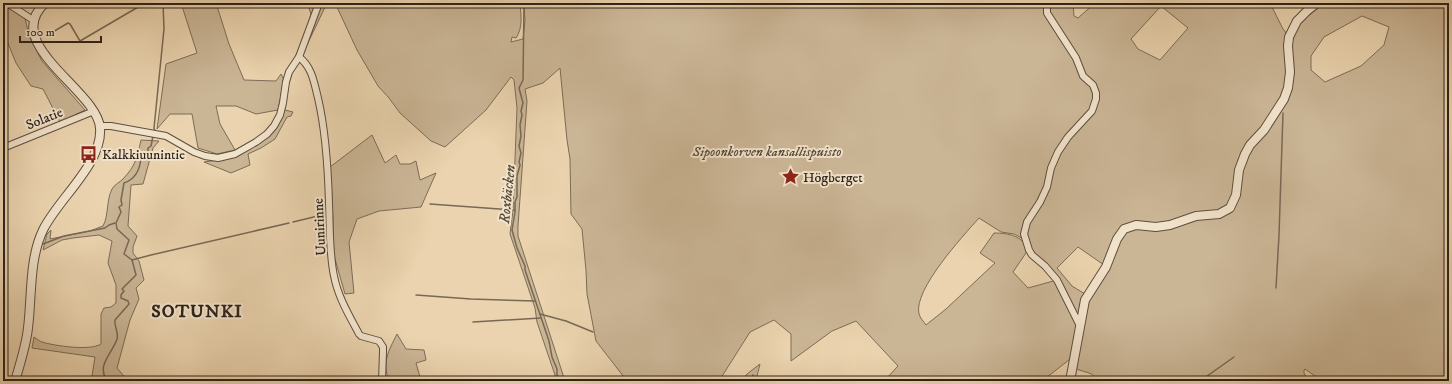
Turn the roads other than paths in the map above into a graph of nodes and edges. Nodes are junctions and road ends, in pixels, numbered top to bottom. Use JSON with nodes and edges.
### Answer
{"nodes":[{"id":1,"x":7,"y":3,"type":"edge"},
{"id":2,"x":45,"y":3,"type":"edge"},
{"id":3,"x":320,"y":3,"type":"edge"},
{"id":4,"x":1049,"y":3,"type":"edge"},
{"id":5,"x":1317,"y":3,"type":"edge"},
{"id":6,"x":33,"y":20,"type":"junction"},
{"id":7,"x":299,"y":57,"type":"junction"},
{"id":8,"x":94,"y":111,"type":"junction"},
{"id":9,"x":100,"y":126,"type":"junction"},
{"id":10,"x":3,"y":148,"type":"edge"},
{"id":11,"x":1080,"y":326,"type":"junction"},
{"id":12,"x":15,"y":381,"type":"edge"},
{"id":13,"x":382,"y":381,"type":"edge"},
{"id":14,"x":1070,"y":381,"type":"edge"}],
"edges":[{"from":1,"to":6,"type":"street"},
{"from":2,"to":6,"type":"street"},
{"from":3,"to":7,"type":"street"},
{"from":4,"to":11,"type":"street"},
{"from":5,"to":11,"type":"street"},
{"from":6,"to":8,"type":"street"},
{"from":7,"to":9,"type":"street"},
{"from":7,"to":13,"type":"street","name":"Uunirinne"},
{"from":8,"to":9,"type":"street"},
{"from":8,"to":10,"type":"street","name":"Solatie"},
{"from":9,"to":12,"type":"street"},
{"from":11,"to":14,"type":"street"}]}
